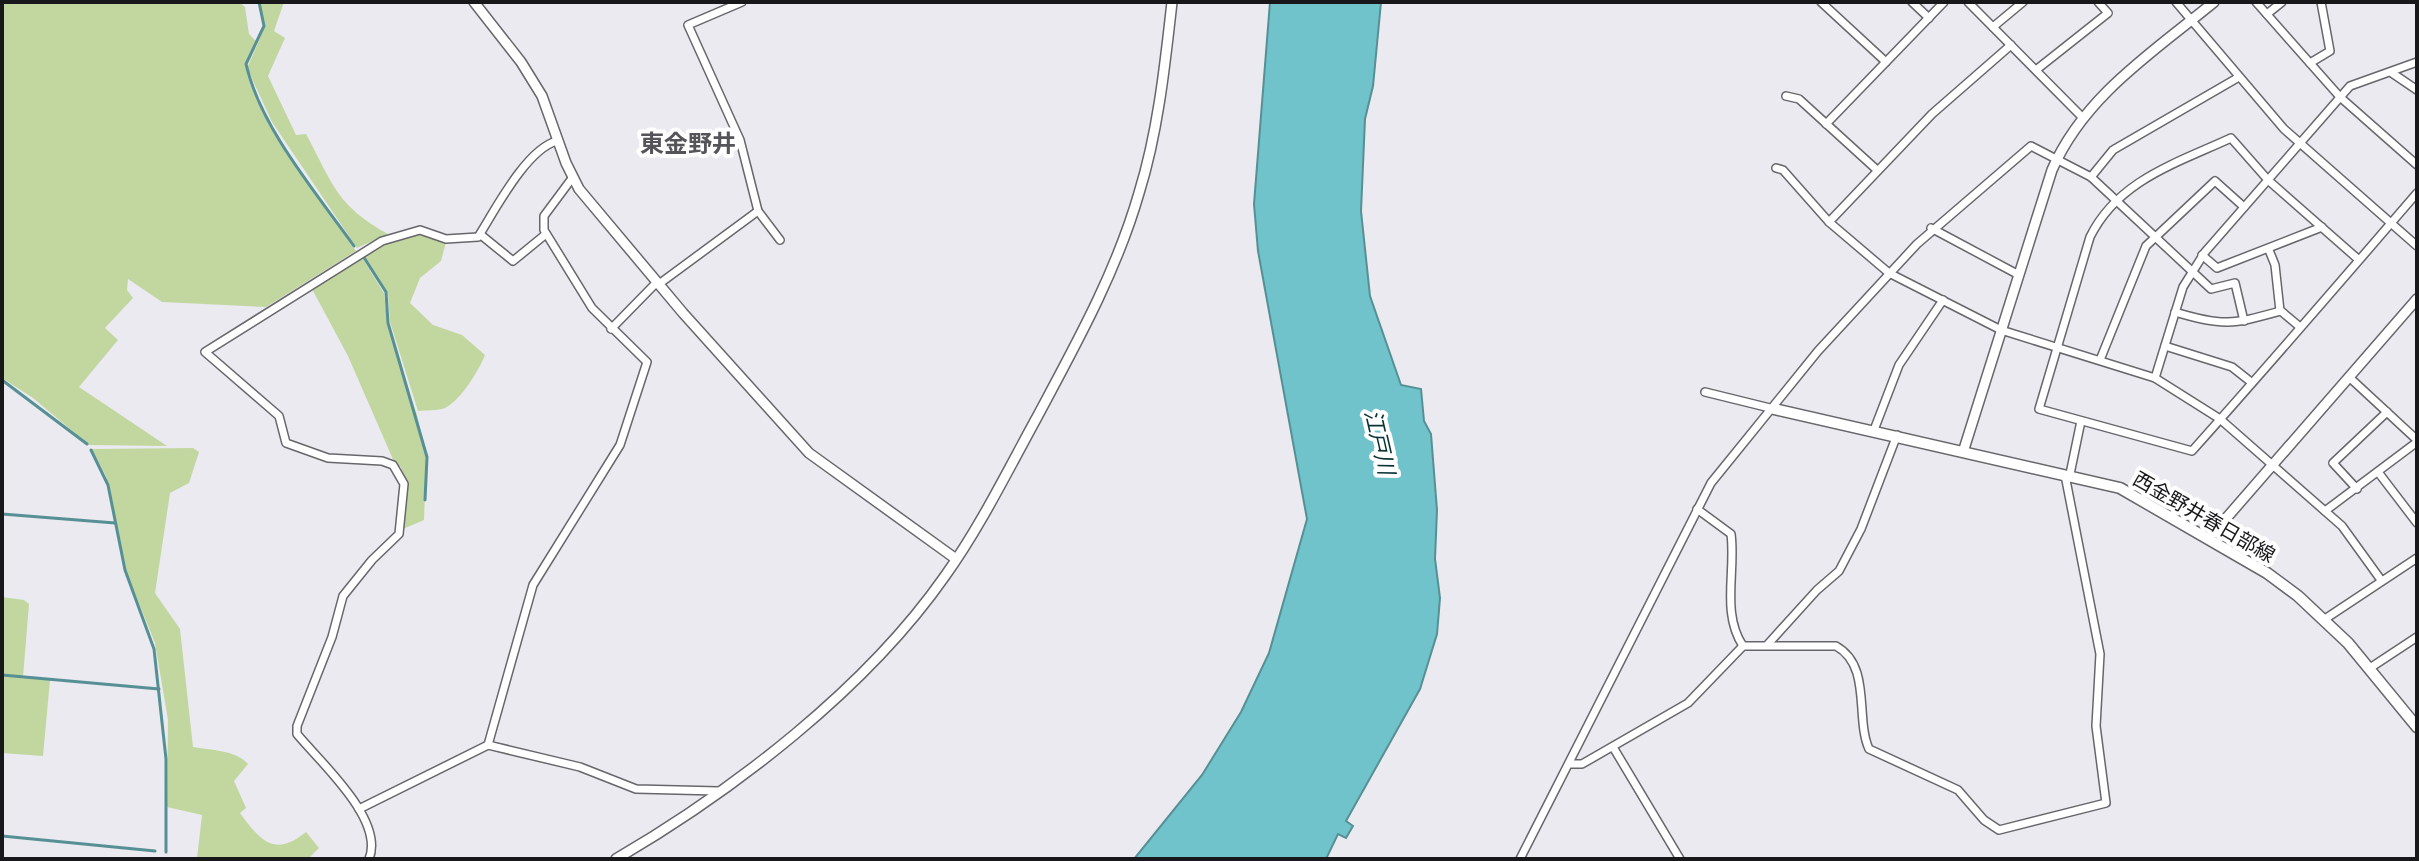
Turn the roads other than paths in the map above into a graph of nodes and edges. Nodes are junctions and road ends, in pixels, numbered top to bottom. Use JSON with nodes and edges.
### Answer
{"nodes":[{"id":1,"x":474,"y":2,"type":"edge"},
{"id":2,"x":742,"y":2,"type":"edge"},
{"id":3,"x":1172,"y":2,"type":"edge"},
{"id":4,"x":1821,"y":2,"type":"edge"},
{"id":5,"x":1912,"y":2,"type":"edge"},
{"id":6,"x":1944,"y":2,"type":"edge"},
{"id":7,"x":1968,"y":2,"type":"edge"},
{"id":8,"x":2023,"y":2,"type":"edge"},
{"id":9,"x":2098,"y":2,"type":"edge"},
{"id":10,"x":2176,"y":2,"type":"edge"},
{"id":11,"x":2214,"y":2,"type":"edge"},
{"id":12,"x":2256,"y":2,"type":"edge"},
{"id":13,"x":2282,"y":2,"type":"edge"},
{"id":14,"x":2321,"y":2,"type":"edge"},
{"id":15,"x":2267,"y":14,"type":"junction"},
{"id":16,"x":1929,"y":18,"type":"junction"},
{"id":17,"x":2191,"y":20,"type":"junction"},
{"id":18,"x":1993,"y":27,"type":"junction"},
{"id":19,"x":2011,"y":45,"type":"junction"},
{"id":20,"x":1886,"y":62,"type":"junction"},
{"id":21,"x":2417,"y":62,"type":"edge"},
{"id":22,"x":2310,"y":63,"type":"junction"},
{"id":23,"x":2036,"y":70,"type":"junction"},
{"id":24,"x":2392,"y":73,"type":"junction"},
{"id":25,"x":2239,"y":77,"type":"junction"},
{"id":26,"x":2417,"y":90,"type":"edge"},
{"id":27,"x":1786,"y":96,"type":"dead end"},
{"id":28,"x":2340,"y":97,"type":"junction"},
{"id":29,"x":2082,"y":117,"type":"junction"},
{"id":30,"x":1826,"y":124,"type":"junction"},
{"id":31,"x":557,"y":141,"type":"junction"},
{"id":32,"x":2299,"y":144,"type":"junction"},
{"id":33,"x":2057,"y":159,"type":"junction"},
{"id":34,"x":2417,"y":165,"type":"edge"},
{"id":35,"x":1776,"y":168,"type":"dead end"},
{"id":36,"x":1877,"y":170,"type":"junction"},
{"id":37,"x":573,"y":177,"type":"junction"},
{"id":38,"x":2091,"y":177,"type":"junction"},
{"id":39,"x":2268,"y":180,"type":"junction"},
{"id":40,"x":2417,"y":193,"type":"edge"},
{"id":41,"x":2116,"y":200,"type":"junction"},
{"id":42,"x":2244,"y":207,"type":"junction"},
{"id":43,"x":758,"y":211,"type":"junction"},
{"id":44,"x":1829,"y":222,"type":"junction"},
{"id":45,"x":2391,"y":223,"type":"junction"},
{"id":46,"x":2322,"y":227,"type":"junction"},
{"id":47,"x":1931,"y":228,"type":"junction"},
{"id":48,"x":546,"y":234,"type":"junction"},
{"id":49,"x":481,"y":235,"type":"junction"},
{"id":50,"x":2154,"y":236,"type":"junction"},
{"id":51,"x":780,"y":240,"type":"dead end"},
{"id":52,"x":2417,"y":246,"type":"edge"},
{"id":53,"x":2269,"y":250,"type":"junction"},
{"id":54,"x":2202,"y":255,"type":"junction"},
{"id":55,"x":2359,"y":260,"type":"junction"},
{"id":56,"x":2190,"y":271,"type":"junction"},
{"id":57,"x":1889,"y":273,"type":"junction"},
{"id":58,"x":2019,"y":275,"type":"junction"},
{"id":59,"x":658,"y":283,"type":"junction"},
{"id":60,"x":2417,"y":299,"type":"edge"},
{"id":61,"x":1943,"y":300,"type":"junction"},
{"id":62,"x":2280,"y":311,"type":"junction"},
{"id":63,"x":2175,"y":312,"type":"junction"},
{"id":64,"x":2244,"y":321,"type":"junction"},
{"id":65,"x":2300,"y":327,"type":"junction"},
{"id":66,"x":611,"y":329,"type":"junction"},
{"id":67,"x":2001,"y":330,"type":"junction"},
{"id":68,"x":2165,"y":346,"type":"junction"},
{"id":69,"x":2058,"y":349,"type":"junction"},
{"id":70,"x":2100,"y":360,"type":"junction"},
{"id":71,"x":2349,"y":377,"type":"junction"},
{"id":72,"x":2155,"y":378,"type":"junction"},
{"id":73,"x":2251,"y":382,"type":"junction"},
{"id":74,"x":1705,"y":392,"type":"dead end"},
{"id":75,"x":1774,"y":409,"type":"junction"},
{"id":76,"x":2387,"y":412,"type":"junction"},
{"id":77,"x":2220,"y":419,"type":"junction"},
{"id":78,"x":2081,"y":421,"type":"junction"},
{"id":79,"x":1874,"y":430,"type":"junction"},
{"id":80,"x":1897,"y":435,"type":"junction"},
{"id":81,"x":2417,"y":441,"type":"edge"},
{"id":82,"x":1964,"y":449,"type":"junction"},
{"id":83,"x":2272,"y":463,"type":"junction"},
{"id":84,"x":2378,"y":472,"type":"junction"},
{"id":85,"x":2068,"y":473,"type":"junction"},
{"id":86,"x":2357,"y":489,"type":"junction"},
{"id":87,"x":1697,"y":509,"type":"junction"},
{"id":88,"x":2325,"y":511,"type":"junction"},
{"id":89,"x":2417,"y":523,"type":"edge"},
{"id":90,"x":2209,"y":538,"type":"junction"},
{"id":91,"x":2417,"y":558,"type":"edge"},
{"id":92,"x":956,"y":559,"type":"junction"},
{"id":93,"x":2381,"y":580,"type":"junction"},
{"id":94,"x":2325,"y":619,"type":"junction"},
{"id":95,"x":2417,"y":637,"type":"edge"},
{"id":96,"x":1768,"y":644,"type":"junction"},
{"id":97,"x":1743,"y":646,"type":"junction"},
{"id":98,"x":2370,"y":668,"type":"junction"},
{"id":99,"x":2417,"y":727,"type":"edge"},
{"id":100,"x":488,"y":745,"type":"junction"},
{"id":101,"x":1613,"y":747,"type":"junction"},
{"id":102,"x":1569,"y":764,"type":"junction"},
{"id":103,"x":718,"y":791,"type":"junction"},
{"id":104,"x":359,"y":809,"type":"junction"},
{"id":105,"x":369,"y":859,"type":"edge"},
{"id":106,"x":616,"y":859,"type":"edge"},
{"id":107,"x":1520,"y":859,"type":"edge"},
{"id":108,"x":1680,"y":859,"type":"edge"}],
"edges":[{"from":1,"to":31,"type":"street"},
{"from":2,"to":43,"type":"street"},
{"from":3,"to":92,"type":"street"},
{"from":4,"to":20,"type":"street"},
{"from":5,"to":16,"type":"street"},
{"from":6,"to":16,"type":"street"},
{"from":7,"to":18,"type":"street"},
{"from":8,"to":18,"type":"street"},
{"from":9,"to":23,"type":"street"},
{"from":10,"to":17,"type":"street"},
{"from":11,"to":17,"type":"street"},
{"from":12,"to":15,"type":"street"},
{"from":13,"to":15,"type":"street"},
{"from":14,"to":22,"type":"street"},
{"from":15,"to":22,"type":"street"},
{"from":16,"to":20,"type":"street"},
{"from":17,"to":25,"type":"street"},
{"from":17,"to":29,"type":"street"},
{"from":18,"to":19,"type":"street"},
{"from":19,"to":23,"type":"street"},
{"from":19,"to":36,"type":"street"},
{"from":20,"to":30,"type":"street"},
{"from":21,"to":24,"type":"street"},
{"from":22,"to":28,"type":"street"},
{"from":23,"to":29,"type":"street"},
{"from":24,"to":26,"type":"street"},
{"from":24,"to":28,"type":"street"},
{"from":25,"to":32,"type":"street"},
{"from":25,"to":38,"type":"street"},
{"from":27,"to":30,"type":"street"},
{"from":28,"to":32,"type":"street"},
{"from":28,"to":34,"type":"street"},
{"from":29,"to":33,"type":"street"},
{"from":30,"to":36,"type":"street"},
{"from":31,"to":37,"type":"street"},
{"from":31,"to":49,"type":"street"},
{"from":32,"to":39,"type":"street"},
{"from":32,"to":45,"type":"street"},
{"from":33,"to":38,"type":"street"},
{"from":33,"to":47,"type":"street"},
{"from":33,"to":58,"type":"street"},
{"from":35,"to":44,"type":"street"},
{"from":36,"to":44,"type":"street"},
{"from":37,"to":48,"type":"street"},
{"from":37,"to":59,"type":"street"},
{"from":38,"to":41,"type":"street"},
{"from":39,"to":41,"type":"street"},
{"from":39,"to":42,"type":"street"},
{"from":39,"to":46,"type":"street"},
{"from":40,"to":45,"type":"street"},
{"from":41,"to":50,"type":"street"},
{"from":41,"to":69,"type":"street"},
{"from":42,"to":50,"type":"street"},
{"from":42,"to":54,"type":"street"},
{"from":43,"to":51,"type":"street"},
{"from":43,"to":59,"type":"street"},
{"from":44,"to":57,"type":"street"},
{"from":45,"to":52,"type":"street"},
{"from":45,"to":55,"type":"street"},
{"from":46,"to":53,"type":"street"},
{"from":46,"to":55,"type":"street"},
{"from":47,"to":57,"type":"street"},
{"from":47,"to":58,"type":"street"},
{"from":48,"to":49,"type":"street"},
{"from":48,"to":66,"type":"street"},
{"from":49,"to":104,"type":"street"},
{"from":50,"to":56,"type":"street"},
{"from":50,"to":70,"type":"street"},
{"from":53,"to":54,"type":"street"},
{"from":53,"to":62,"type":"street"},
{"from":54,"to":56,"type":"street"},
{"from":55,"to":65,"type":"street"},
{"from":56,"to":63,"type":"street"},
{"from":56,"to":64,"type":"street"},
{"from":57,"to":61,"type":"street"},
{"from":57,"to":75,"type":"street"},
{"from":58,"to":67,"type":"street"},
{"from":59,"to":66,"type":"street"},
{"from":59,"to":92,"type":"street"},
{"from":60,"to":71,"type":"street"},
{"from":61,"to":67,"type":"street"},
{"from":61,"to":79,"type":"street"},
{"from":62,"to":64,"type":"street"},
{"from":62,"to":65,"type":"street"},
{"from":63,"to":64,"type":"street"},
{"from":63,"to":68,"type":"street"},
{"from":65,"to":73,"type":"street"},
{"from":66,"to":100,"type":"street"},
{"from":67,"to":69,"type":"street"},
{"from":67,"to":82,"type":"street"},
{"from":68,"to":72,"type":"street"},
{"from":68,"to":73,"type":"street"},
{"from":69,"to":70,"type":"street"},
{"from":69,"to":78,"type":"street"},
{"from":70,"to":72,"type":"street"},
{"from":71,"to":76,"type":"street"},
{"from":71,"to":83,"type":"street"},
{"from":72,"to":77,"type":"street"},
{"from":73,"to":77,"type":"street"},
{"from":74,"to":75,"type":"street"},
{"from":75,"to":79,"type":"main road","name":"西金野井春日部線"},
{"from":75,"to":87,"type":"street"},
{"from":76,"to":81,"type":"street"},
{"from":76,"to":86,"type":"street"},
{"from":77,"to":78,"type":"street"},
{"from":77,"to":83,"type":"street"},
{"from":78,"to":85,"type":"street"},
{"from":79,"to":80,"type":"main road","name":"西金野井春日部線"},
{"from":80,"to":82,"type":"main road","name":"西金野井春日部線"},
{"from":80,"to":96,"type":"street"},
{"from":81,"to":84,"type":"street"},
{"from":82,"to":85,"type":"main road","name":"西金野井春日部線"},
{"from":83,"to":88,"type":"street"},
{"from":83,"to":90,"type":"street"},
{"from":84,"to":86,"type":"street"},
{"from":84,"to":89,"type":"street"},
{"from":85,"to":90,"type":"main road","name":"西金野井春日部線"},
{"from":85,"to":96,"type":"street"},
{"from":86,"to":88,"type":"street"},
{"from":87,"to":97,"type":"street"},
{"from":87,"to":102,"type":"street"},
{"from":88,"to":93,"type":"street"},
{"from":90,"to":94,"type":"main road","name":"西金野井春日部線"},
{"from":91,"to":93,"type":"street"},
{"from":92,"to":103,"type":"street"},
{"from":93,"to":94,"type":"street"},
{"from":94,"to":98,"type":"main road","name":"西金野井春日部線"},
{"from":95,"to":98,"type":"street"},
{"from":96,"to":97,"type":"street"},
{"from":97,"to":101,"type":"street"},
{"from":98,"to":99,"type":"main road","name":"西金野井春日部線"},
{"from":100,"to":103,"type":"street"},
{"from":100,"to":104,"type":"street"},
{"from":101,"to":102,"type":"street"},
{"from":101,"to":108,"type":"street"},
{"from":102,"to":107,"type":"street"},
{"from":103,"to":106,"type":"street"},
{"from":104,"to":105,"type":"street"}]}
